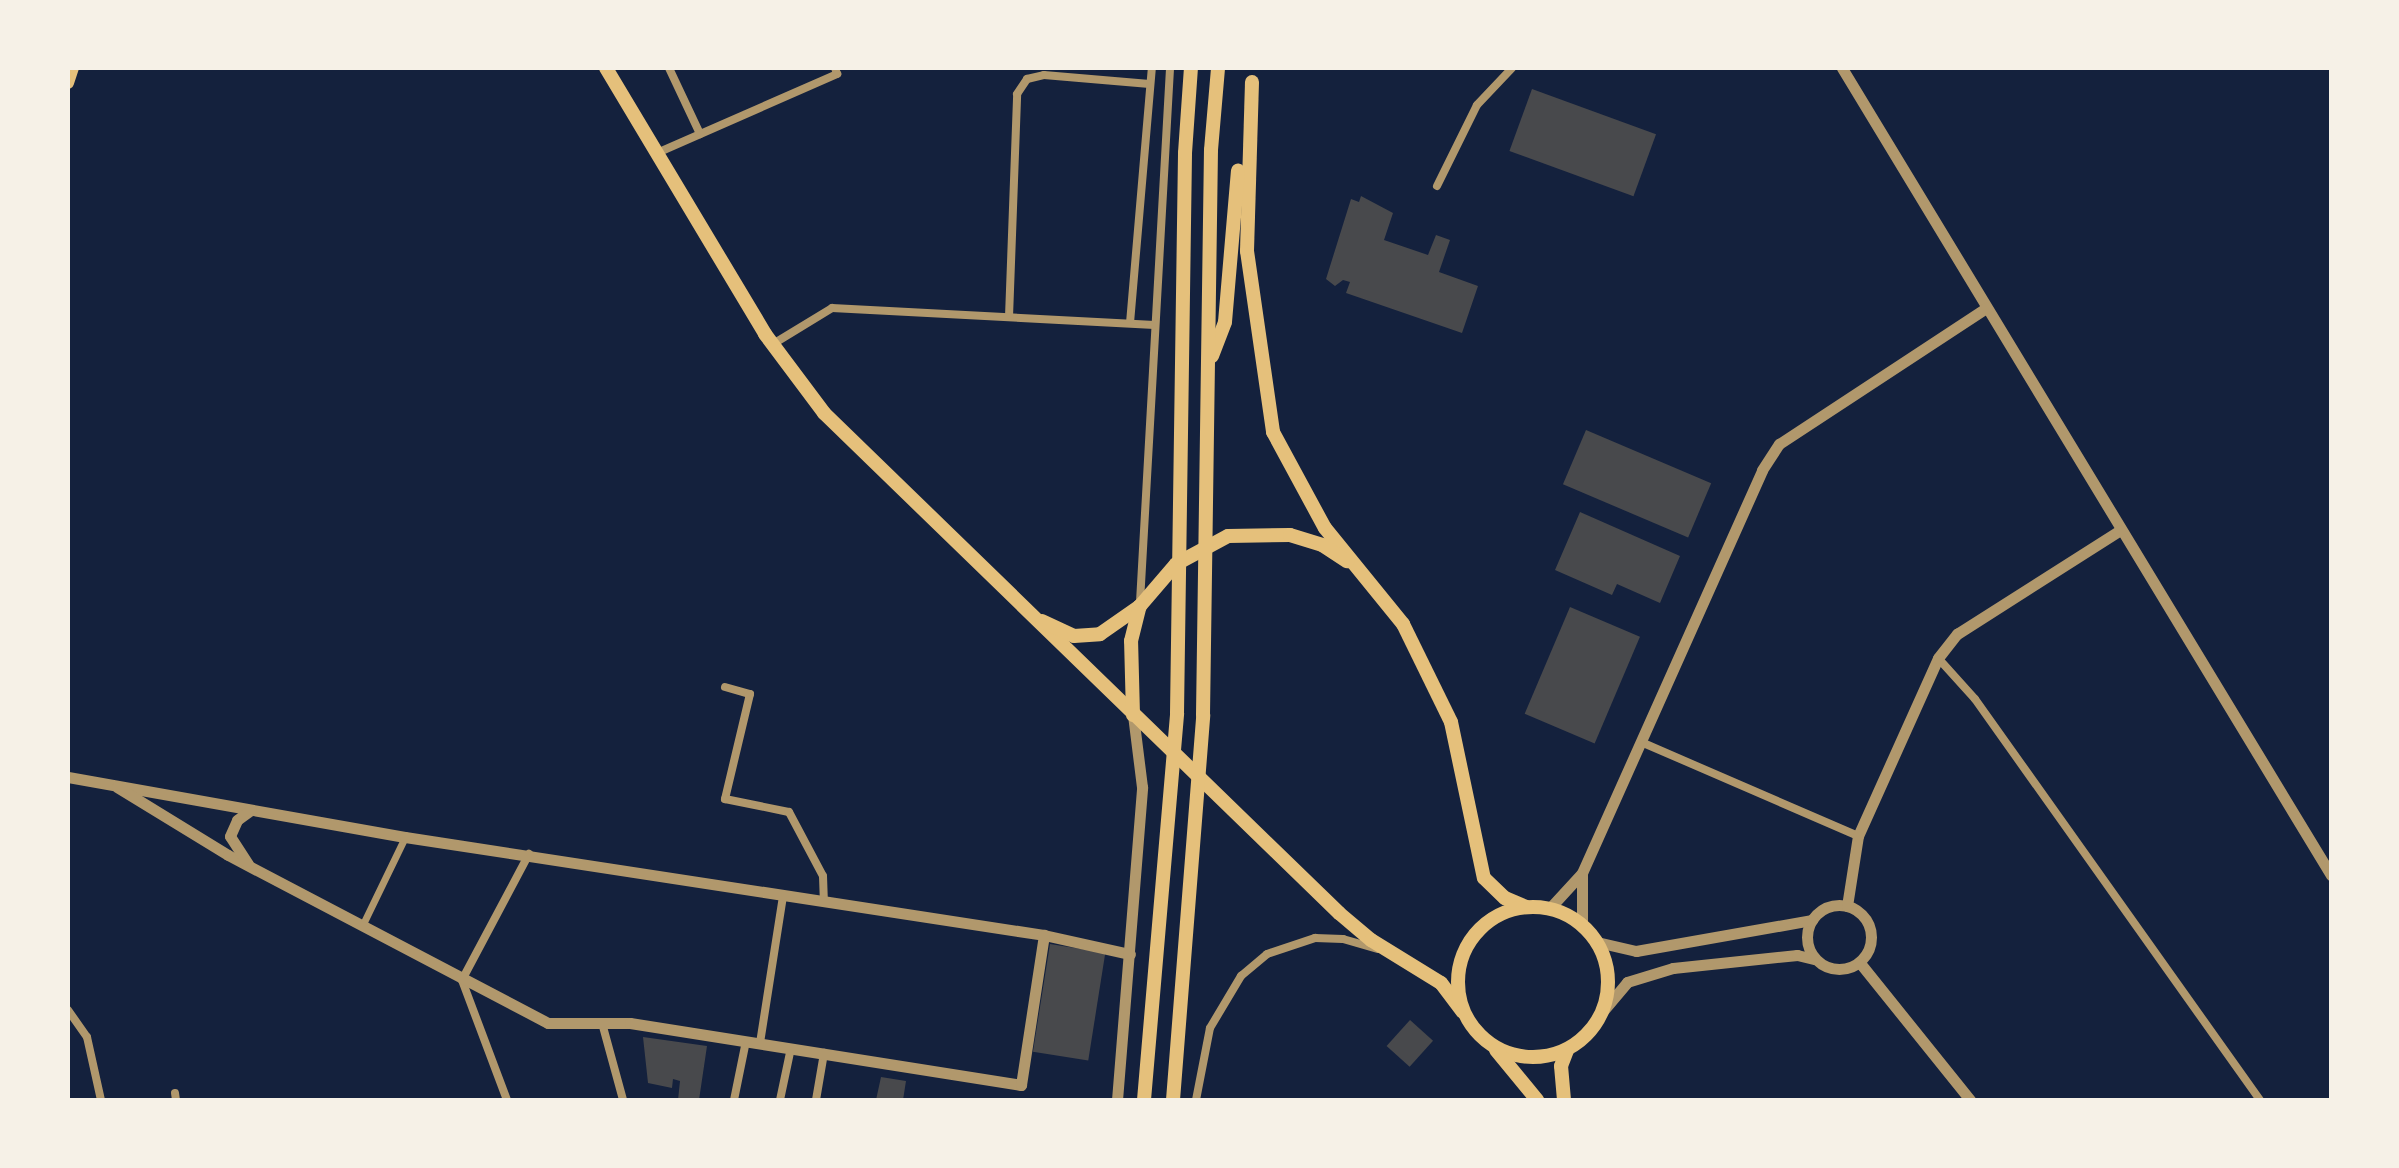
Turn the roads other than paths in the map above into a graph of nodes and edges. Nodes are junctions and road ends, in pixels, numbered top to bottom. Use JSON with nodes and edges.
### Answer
{"nodes":[{"id":1,"x":73,"y":68,"type":"edge"},
{"id":2,"x":606,"y":68,"type":"edge"},
{"id":3,"x":669,"y":68,"type":"edge"},
{"id":4,"x":835,"y":68,"type":"edge"},
{"id":5,"x":1152,"y":68,"type":"edge"},
{"id":6,"x":1170,"y":68,"type":"edge"},
{"id":7,"x":1191,"y":68,"type":"edge"},
{"id":8,"x":1218,"y":68,"type":"edge"},
{"id":9,"x":1512,"y":68,"type":"edge"},
{"id":10,"x":1842,"y":68,"type":"edge"},
{"id":11,"x":1044,"y":72,"type":"edge"},
{"id":12,"x":1254,"y":75,"type":"edge"},
{"id":13,"x":68,"y":83,"type":"edge"},
{"id":14,"x":1150,"y":84,"type":"junction"},
{"id":15,"x":700,"y":134,"type":"junction"},
{"id":16,"x":657,"y":153,"type":"junction"},
{"id":17,"x":1437,"y":186,"type":"dead end"},
{"id":18,"x":1986,"y":308,"type":"junction"},
{"id":19,"x":1009,"y":317,"type":"junction"},
{"id":20,"x":1130,"y":323,"type":"junction"},
{"id":21,"x":1155,"y":325,"type":"junction"},
{"id":22,"x":773,"y":344,"type":"junction"},
{"id":23,"x":1209,"y":363,"type":"junction"},
{"id":24,"x":2120,"y":530,"type":"junction"},
{"id":25,"x":1357,"y":568,"type":"junction"},
{"id":26,"x":1140,"y":606,"type":"junction"},
{"id":27,"x":1033,"y":616,"type":"junction"},
{"id":28,"x":1938,"y":658,"type":"junction"},
{"id":29,"x":725,"y":687,"type":"dead end"},
{"id":30,"x":1133,"y":715,"type":"junction"},
{"id":31,"x":1641,"y":742,"type":"junction"},
{"id":32,"x":68,"y":777,"type":"edge"},
{"id":33,"x":117,"y":787,"type":"junction"},
{"id":34,"x":251,"y":810,"type":"junction"},
{"id":35,"x":1858,"y":836,"type":"junction"},
{"id":36,"x":405,"y":837,"type":"junction"},
{"id":37,"x":530,"y":853,"type":"junction"},
{"id":38,"x":249,"y":866,"type":"junction"},
{"id":39,"x":1582,"y":873,"type":"junction"},
{"id":40,"x":2331,"y":875,"type":"edge"},
{"id":41,"x":783,"y":896,"type":"junction"},
{"id":42,"x":824,"y":902,"type":"junction"},
{"id":43,"x":1847,"y":906,"type":"junction"},
{"id":44,"x":1526,"y":907,"type":"junction"},
{"id":45,"x":1549,"y":909,"type":"junction"},
{"id":46,"x":1812,"y":920,"type":"junction"},
{"id":47,"x":362,"y":926,"type":"junction"},
{"id":48,"x":1582,"y":926,"type":"junction"},
{"id":49,"x":1044,"y":935,"type":"junction"},
{"id":50,"x":1597,"y":942,"type":"junction"},
{"id":51,"x":1392,"y":953,"type":"junction"},
{"id":52,"x":1130,"y":954,"type":"junction"},
{"id":53,"x":1815,"y":959,"type":"junction"},
{"id":54,"x":1860,"y":963,"type":"junction"},
{"id":55,"x":462,"y":980,"type":"junction"},
{"id":56,"x":68,"y":1010,"type":"edge"},
{"id":57,"x":1603,"y":1011,"type":"junction"},
{"id":58,"x":1463,"y":1012,"type":"junction"},
{"id":59,"x":602,"y":1023,"type":"junction"},
{"id":60,"x":746,"y":1041,"type":"junction"},
{"id":61,"x":760,"y":1043,"type":"junction"},
{"id":62,"x":1493,"y":1046,"type":"junction"},
{"id":63,"x":791,"y":1048,"type":"junction"},
{"id":64,"x":1567,"y":1050,"type":"junction"},
{"id":65,"x":824,"y":1053,"type":"junction"},
{"id":66,"x":101,"y":1100,"type":"edge"},
{"id":67,"x":507,"y":1100,"type":"edge"},
{"id":68,"x":623,"y":1100,"type":"edge"},
{"id":69,"x":734,"y":1100,"type":"edge"},
{"id":70,"x":780,"y":1100,"type":"edge"},
{"id":71,"x":816,"y":1100,"type":"edge"},
{"id":72,"x":1117,"y":1100,"type":"edge"},
{"id":73,"x":1144,"y":1100,"type":"edge"},
{"id":74,"x":1173,"y":1100,"type":"edge"},
{"id":75,"x":1196,"y":1100,"type":"edge"},
{"id":76,"x":1537,"y":1100,"type":"edge"},
{"id":77,"x":1564,"y":1100,"type":"edge"},
{"id":78,"x":1970,"y":1100,"type":"edge"},
{"id":79,"x":2260,"y":1100,"type":"edge"}],
"edges":[{"from":1,"to":13,"type":"main road"},
{"from":2,"to":16,"type":"main road"},
{"from":3,"to":15,"type":"street"},
{"from":4,"to":15,"type":"street"},
{"from":5,"to":14,"type":"street"},
{"from":6,"to":21,"type":"street"},
{"from":7,"to":73,"type":"main road"},
{"from":8,"to":23,"type":"main road"},
{"from":9,"to":17,"type":"street"},
{"from":10,"to":18,"type":"street"},
{"from":11,"to":14,"type":"street"},
{"from":11,"to":19,"type":"street"},
{"from":12,"to":23,"type":"main road"},
{"from":12,"to":25,"type":"main road"},
{"from":14,"to":20,"type":"street"},
{"from":15,"to":16,"type":"street"},
{"from":16,"to":22,"type":"main road"},
{"from":18,"to":24,"type":"street"},
{"from":18,"to":31,"type":"street"},
{"from":19,"to":20,"type":"street"},
{"from":19,"to":22,"type":"street"},
{"from":20,"to":21,"type":"street"},
{"from":21,"to":26,"type":"street"},
{"from":22,"to":27,"type":"main road"},
{"from":23,"to":74,"type":"main road"},
{"from":24,"to":28,"type":"street"},
{"from":24,"to":40,"type":"street"},
{"from":25,"to":26,"type":"main road"},
{"from":25,"to":44,"type":"main road"},
{"from":26,"to":27,"type":"main road"},
{"from":26,"to":30,"type":"main road"},
{"from":27,"to":30,"type":"main road"},
{"from":28,"to":35,"type":"street"},
{"from":28,"to":79,"type":"street"},
{"from":29,"to":42,"type":"street"},
{"from":30,"to":51,"type":"main road"},
{"from":30,"to":52,"type":"street"},
{"from":31,"to":35,"type":"street"},
{"from":31,"to":39,"type":"street"},
{"from":32,"to":33,"type":"street"},
{"from":33,"to":34,"type":"street"},
{"from":33,"to":38,"type":"street"},
{"from":34,"to":36,"type":"street"},
{"from":34,"to":38,"type":"street"},
{"from":35,"to":43,"type":"street"},
{"from":36,"to":37,"type":"street"},
{"from":36,"to":47,"type":"street"},
{"from":37,"to":41,"type":"street"},
{"from":37,"to":55,"type":"street"},
{"from":38,"to":47,"type":"street"},
{"from":39,"to":45,"type":"street"},
{"from":39,"to":48,"type":"street"},
{"from":41,"to":42,"type":"street"},
{"from":41,"to":61,"type":"street"},
{"from":42,"to":49,"type":"street"},
{"from":43,"to":46,"type":"street"},
{"from":43,"to":54,"type":"street"},
{"from":44,"to":45,"type":"main road"},
{"from":44,"to":58,"type":"main road"},
{"from":45,"to":48,"type":"main road"},
{"from":46,"to":50,"type":"street"},
{"from":46,"to":53,"type":"street"},
{"from":47,"to":55,"type":"street"},
{"from":48,"to":50,"type":"main road"},
{"from":49,"to":52,"type":"street"},
{"from":49,"to":65,"type":"street"},
{"from":50,"to":57,"type":"main road"},
{"from":51,"to":58,"type":"main road"},
{"from":51,"to":75,"type":"street"},
{"from":52,"to":72,"type":"street"},
{"from":53,"to":54,"type":"street"},
{"from":53,"to":57,"type":"street"},
{"from":54,"to":78,"type":"street"},
{"from":55,"to":59,"type":"street"},
{"from":55,"to":67,"type":"street"},
{"from":56,"to":66,"type":"street"},
{"from":57,"to":64,"type":"main road"},
{"from":58,"to":62,"type":"main road"},
{"from":59,"to":60,"type":"street"},
{"from":59,"to":68,"type":"street"},
{"from":60,"to":61,"type":"street"},
{"from":60,"to":69,"type":"street"},
{"from":61,"to":63,"type":"street"},
{"from":62,"to":64,"type":"main road"},
{"from":62,"to":76,"type":"main road"},
{"from":63,"to":65,"type":"street"},
{"from":63,"to":70,"type":"street"},
{"from":64,"to":77,"type":"main road"},
{"from":65,"to":71,"type":"street"}]}
